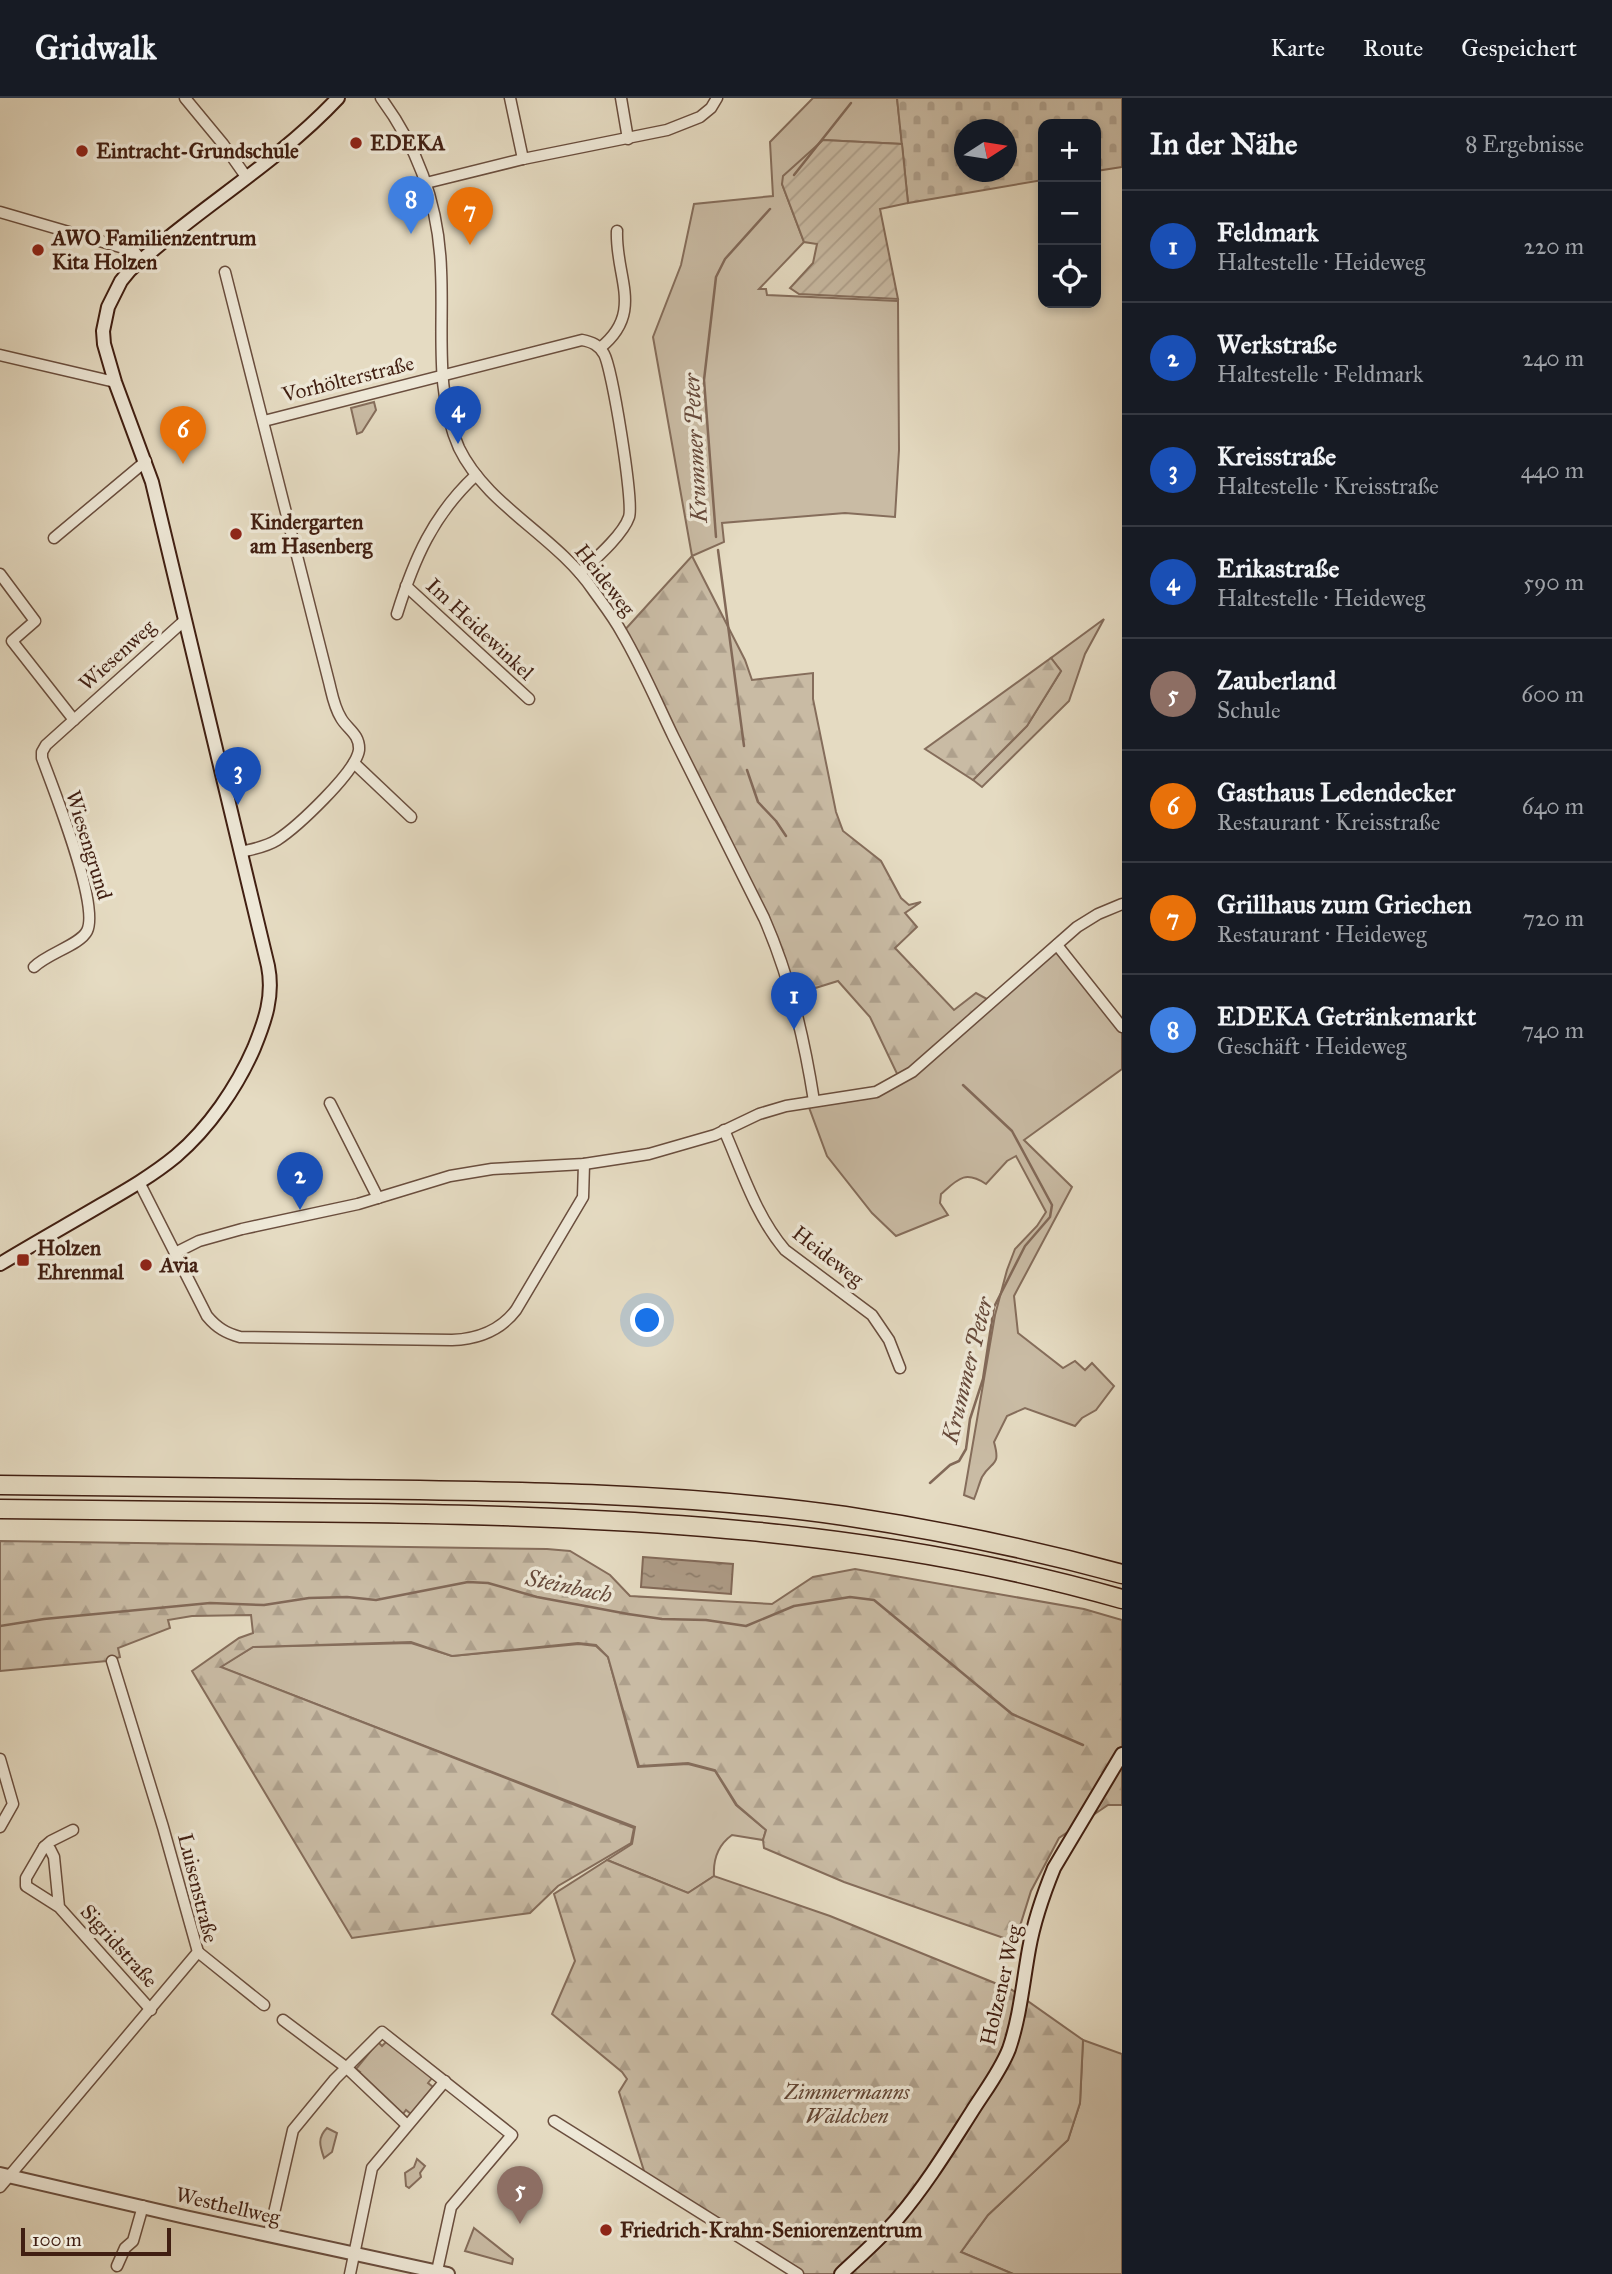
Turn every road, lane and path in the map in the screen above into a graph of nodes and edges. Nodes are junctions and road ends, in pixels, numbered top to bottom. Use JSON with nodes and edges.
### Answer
{"nodes":[{"id":1,"x":185,"y":98,"type":"edge"},
{"id":2,"x":338,"y":98,"type":"edge"},
{"id":3,"x":380,"y":98,"type":"edge"},
{"id":4,"x":510,"y":98,"type":"edge"},
{"id":5,"x":621,"y":98,"type":"edge"},
{"id":6,"x":717,"y":98,"type":"edge"},
{"id":7,"x":628,"y":139,"type":"junction"},
{"id":8,"x":523,"y":159,"type":"junction"},
{"id":9,"x":247,"y":178,"type":"junction"},
{"id":10,"x":426,"y":183,"type":"junction"},
{"id":11,"x":0,"y":212,"type":"edge"},
{"id":12,"x":617,"y":231,"type":"dead end"},
{"id":13,"x":141,"y":260,"type":"junction"},
{"id":14,"x":226,"y":272,"type":"dead end"},
{"id":15,"x":600,"y":348,"type":"junction"},
{"id":16,"x":0,"y":355,"type":"edge"},
{"id":17,"x":443,"y":375,"type":"junction"},
{"id":18,"x":115,"y":382,"type":"junction"},
{"id":19,"x":264,"y":421,"type":"junction"},
{"id":20,"x":146,"y":461,"type":"junction"},
{"id":21,"x":476,"y":475,"type":"junction"},
{"id":22,"x":54,"y":538,"type":"dead end"},
{"id":23,"x":580,"y":573,"type":"junction"},
{"id":24,"x":0,"y":574,"type":"edge"},
{"id":25,"x":406,"y":586,"type":"junction"},
{"id":26,"x":397,"y":614,"type":"dead end"},
{"id":27,"x":186,"y":620,"type":"junction"},
{"id":28,"x":528,"y":699,"type":"dead end"},
{"id":29,"x":74,"y":720,"type":"junction"},
{"id":30,"x":354,"y":763,"type":"junction"},
{"id":31,"x":411,"y":817,"type":"dead end"},
{"id":32,"x":241,"y":852,"type":"junction"},
{"id":33,"x":1122,"y":904,"type":"edge"},
{"id":34,"x":1057,"y":945,"type":"junction"},
{"id":35,"x":34,"y":967,"type":"dead end"},
{"id":36,"x":1122,"y":1027,"type":"edge"},
{"id":37,"x":814,"y":1101,"type":"junction"},
{"id":38,"x":330,"y":1103,"type":"dead end"},
{"id":39,"x":724,"y":1130,"type":"junction"},
{"id":40,"x":584,"y":1164,"type":"junction"},
{"id":41,"x":139,"y":1182,"type":"junction"},
{"id":42,"x":378,"y":1198,"type":"junction"},
{"id":43,"x":175,"y":1253,"type":"junction"},
{"id":44,"x":0,"y":1264,"type":"edge"},
{"id":45,"x":900,"y":1368,"type":"dead end"},
{"id":46,"x":0,"y":1485,"type":"edge"},
{"id":47,"x":0,"y":1509,"type":"edge"},
{"id":48,"x":1122,"y":1574,"type":"edge"},
{"id":49,"x":1122,"y":1599,"type":"edge"},
{"id":50,"x":112,"y":1661,"type":"dead end"},
{"id":51,"x":1122,"y":1755,"type":"edge"},
{"id":52,"x":0,"y":1759,"type":"edge"},
{"id":53,"x":0,"y":1827,"type":"edge"},
{"id":54,"x":73,"y":1830,"type":"dead end"},
{"id":55,"x":44,"y":1847,"type":"junction"},
{"id":56,"x":59,"y":1907,"type":"junction"},
{"id":57,"x":198,"y":1952,"type":"junction"},
{"id":58,"x":264,"y":2005,"type":"dead end"},
{"id":59,"x":150,"y":2010,"type":"junction"},
{"id":60,"x":283,"y":2020,"type":"dead end"},
{"id":61,"x":347,"y":2068,"type":"junction"},
{"id":62,"x":445,"y":2081,"type":"junction"},
{"id":63,"x":554,"y":2121,"type":"dead end"},
{"id":64,"x":407,"y":2126,"type":"junction"},
{"id":65,"x":5,"y":2174,"type":"edge"},
{"id":66,"x":0,"y":2187,"type":"edge"},
{"id":67,"x":143,"y":2206,"type":"junction"},
{"id":68,"x":269,"y":2235,"type":"junction"},
{"id":69,"x":354,"y":2254,"type":"junction"},
{"id":70,"x":117,"y":2266,"type":"dead end"},
{"id":71,"x":848,"y":2271,"type":"edge"},
{"id":72,"x":443,"y":2273,"type":"edge"},
{"id":73,"x":349,"y":2274,"type":"edge"},
{"id":74,"x":798,"y":2274,"type":"edge"}],
"edges":[{"from":1,"to":9,"type":"street"},
{"from":2,"to":9,"type":"main road"},
{"from":3,"to":10,"type":"street","name":"Heideweg"},
{"from":4,"to":8,"type":"street"},
{"from":5,"to":7,"type":"street"},
{"from":6,"to":7,"type":"street"},
{"from":7,"to":8,"type":"street"},
{"from":8,"to":10,"type":"street"},
{"from":9,"to":13,"type":"main road"},
{"from":10,"to":17,"type":"street","name":"Heideweg"},
{"from":11,"to":13,"type":"street"},
{"from":12,"to":15,"type":"street"},
{"from":13,"to":18,"type":"main road"},
{"from":14,"to":19,"type":"street","name":"Vorhölterstraße"},
{"from":15,"to":17,"type":"street","name":"Vorhölterstraße"},
{"from":15,"to":23,"type":"street"},
{"from":16,"to":18,"type":"street"},
{"from":17,"to":19,"type":"street","name":"Vorhölterstraße"},
{"from":17,"to":21,"type":"street","name":"Heideweg"},
{"from":18,"to":20,"type":"main road"},
{"from":19,"to":30,"type":"street","name":"Vorhölterstraße"},
{"from":20,"to":22,"type":"street"},
{"from":20,"to":27,"type":"main road"},
{"from":21,"to":23,"type":"street","name":"Heideweg"},
{"from":21,"to":25,"type":"street"},
{"from":23,"to":37,"type":"street","name":"Heideweg"},
{"from":24,"to":29,"type":"street"},
{"from":25,"to":26,"type":"street"},
{"from":25,"to":28,"type":"street","name":"Im Heidewinkel"},
{"from":27,"to":29,"type":"street","name":"Wiesenweg"},
{"from":27,"to":32,"type":"main road"},
{"from":29,"to":35,"type":"street","name":"Wiesengrund"},
{"from":30,"to":31,"type":"street"},
{"from":30,"to":32,"type":"street"},
{"from":32,"to":41,"type":"main road"},
{"from":33,"to":34,"type":"street"},
{"from":34,"to":36,"type":"street"},
{"from":34,"to":37,"type":"street"},
{"from":37,"to":39,"type":"street"},
{"from":38,"to":42,"type":"street"},
{"from":39,"to":40,"type":"street"},
{"from":39,"to":45,"type":"street","name":"Heideweg"},
{"from":40,"to":42,"type":"street"},
{"from":40,"to":43,"type":"street"},
{"from":41,"to":43,"type":"street"},
{"from":41,"to":44,"type":"main road"},
{"from":42,"to":43,"type":"street"},
{"from":46,"to":48,"type":"highway"},
{"from":47,"to":49,"type":"highway"},
{"from":50,"to":57,"type":"street","name":"Luisenstraße"},
{"from":51,"to":71,"type":"main road","name":"Holzener Weg"},
{"from":52,"to":53,"type":"street"},
{"from":54,"to":55,"type":"street","name":"Sigridstraße"},
{"from":55,"to":56,"type":"street","name":"Sigridstraße"},
{"from":55,"to":56,"type":"street","name":"Sigridstraße"},
{"from":56,"to":59,"type":"street","name":"Sigridstraße"},
{"from":57,"to":58,"type":"street"},
{"from":57,"to":59,"type":"street","name":"Luisenstraße"},
{"from":59,"to":65,"type":"street","name":"Luisenstraße"},
{"from":60,"to":61,"type":"street"},
{"from":61,"to":62,"type":"street"},
{"from":61,"to":64,"type":"street"},
{"from":61,"to":68,"type":"street"},
{"from":62,"to":64,"type":"street"},
{"from":62,"to":72,"type":"street"},
{"from":63,"to":74,"type":"street"},
{"from":64,"to":69,"type":"street"},
{"from":65,"to":66,"type":"street","name":"Luisenstraße"},
{"from":65,"to":67,"type":"main road","name":"Westhellweg"},
{"from":67,"to":68,"type":"main road","name":"Westhellweg"},
{"from":67,"to":70,"type":"street"},
{"from":68,"to":69,"type":"main road","name":"Westhellweg"},
{"from":69,"to":72,"type":"main road","name":"Westhellweg"},
{"from":69,"to":73,"type":"street"}]}
